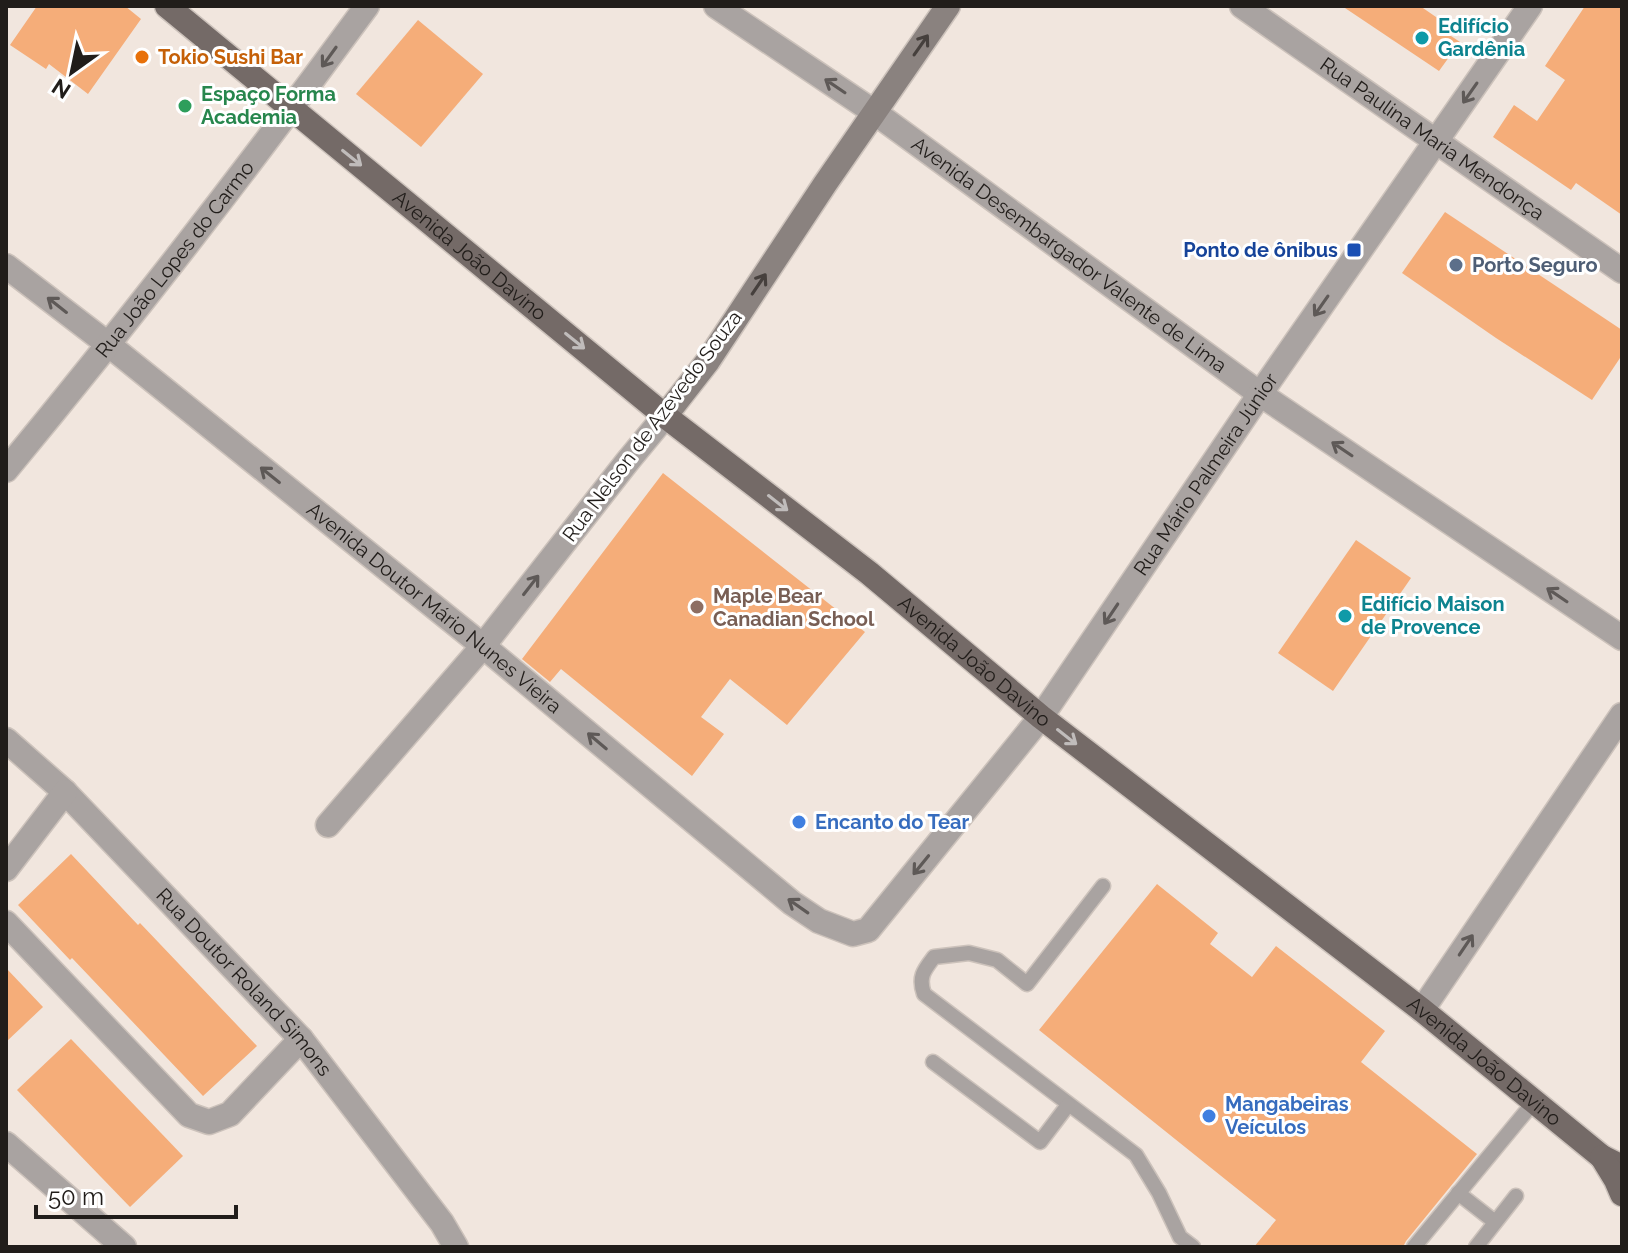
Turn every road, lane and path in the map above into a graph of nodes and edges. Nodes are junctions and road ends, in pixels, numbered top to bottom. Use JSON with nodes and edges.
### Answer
{"nodes":[{"id":1,"x":167,"y":6,"type":"edge"},
{"id":2,"x":367,"y":6,"type":"edge"},
{"id":3,"x":716,"y":6,"type":"edge"},
{"id":4,"x":948,"y":6,"type":"edge"},
{"id":5,"x":1242,"y":6,"type":"edge"},
{"id":6,"x":1530,"y":6,"type":"edge"},
{"id":7,"x":292,"y":109,"type":"junction"},
{"id":8,"x":874,"y":112,"type":"junction"},
{"id":9,"x":1436,"y":141,"type":"junction"},
{"id":10,"x":6,"y":266,"type":"edge"},
{"id":11,"x":1622,"y":271,"type":"edge"},
{"id":12,"x":109,"y":345,"type":"junction"},
{"id":13,"x":1260,"y":394,"type":"junction"},
{"id":14,"x":665,"y":416,"type":"junction"},
{"id":15,"x":6,"y":470,"type":"edge"},
{"id":16,"x":1622,"y":638,"type":"edge"},
{"id":17,"x":483,"y":646,"type":"junction"},
{"id":18,"x":1622,"y":715,"type":"edge"},
{"id":19,"x":1041,"y":717,"type":"junction"},
{"id":20,"x":6,"y":740,"type":"edge"},
{"id":21,"x":65,"y":792,"type":"junction"},
{"id":22,"x":328,"y":825,"type":"dead end"},
{"id":23,"x":6,"y":869,"type":"edge"},
{"id":24,"x":1103,"y":886,"type":"dead end"},
{"id":25,"x":6,"y":923,"type":"edge"},
{"id":26,"x":868,"y":930,"type":"joint"},
{"id":27,"x":1422,"y":1010,"type":"junction"},
{"id":28,"x":301,"y":1039,"type":"junction"},
{"id":29,"x":933,"y":1062,"type":"dead end"},
{"id":30,"x":1533,"y":1103,"type":"junction"},
{"id":31,"x":1068,"y":1105,"type":"junction"},
{"id":32,"x":6,"y":1144,"type":"edge"},
{"id":33,"x":1612,"y":1162,"type":"edge"},
{"id":34,"x":1458,"y":1193,"type":"junction"},
{"id":35,"x":1622,"y":1194,"type":"edge"},
{"id":36,"x":1516,"y":1196,"type":"dead end"},
{"id":37,"x":1495,"y":1222,"type":"junction"},
{"id":38,"x":124,"y":1247,"type":"edge"},
{"id":39,"x":456,"y":1247,"type":"edge"},
{"id":40,"x":1193,"y":1247,"type":"edge"},
{"id":41,"x":1414,"y":1247,"type":"edge"},
{"id":42,"x":1476,"y":1247,"type":"edge"}],
"edges":[{"from":1,"to":7,"type":"main road","name":"Avenida João Davino"},
{"from":2,"to":7,"type":"street","name":"Rua João Lopes do Carmo","one_way":true},
{"from":8,"to":3,"type":"street","name":"Avenida Desembargador Valente de Lima","one_way":true},
{"from":8,"to":4,"type":"street","name":"Rua Nelson de Azevedo Souza","one_way":true},
{"from":5,"to":9,"type":"street","name":"Rua Paulina Maria Mendonça"},
{"from":6,"to":9,"type":"street","name":"Rua Mário Palmeira Júnior","one_way":true},
{"from":7,"to":12,"type":"street","name":"Rua João Lopes do Carmo"},
{"from":7,"to":14,"type":"main road","name":"Avenida João Davino","one_way":true},
{"from":8,"to":13,"type":"street","name":"Avenida Desembargador Valente de Lima"},
{"from":14,"to":8,"type":"street","name":"Rua Nelson de Azevedo Souza","one_way":true},
{"from":9,"to":11,"type":"street","name":"Rua Paulina Maria Mendonça"},
{"from":9,"to":13,"type":"street","name":"Rua Mário Palmeira Júnior","one_way":true},
{"from":12,"to":10,"type":"street","name":"Avenida Doutor Mário Nunes Vieira","one_way":true},
{"from":12,"to":15,"type":"street","name":"Rua João Lopes do Carmo"},
{"from":17,"to":12,"type":"street","name":"Avenida Doutor Mário Nunes Vieira","one_way":true},
{"from":16,"to":13,"type":"street","name":"Avenida Desembargador Valente de Lima","one_way":true},
{"from":13,"to":19,"type":"street","name":"Rua Mário Palmeira Júnior","one_way":true},
{"from":17,"to":14,"type":"street","name":"Rua Nelson de Azevedo Souza","one_way":true},
{"from":14,"to":19,"type":"main road","name":"Avenida João Davino","one_way":true},
{"from":17,"to":22,"type":"street","name":"Rua Nelson de Azevedo Souza"},
{"from":26,"to":17,"type":"street","name":"Avenida Doutor Mário Nunes Vieira","one_way":true},
{"from":27,"to":18,"type":"street","one_way":true},
{"from":19,"to":26,"type":"street","name":"Rua Mário Palmeira Júnior","one_way":true},
{"from":19,"to":27,"type":"main road","name":"Avenida João Davino","one_way":true},
{"from":20,"to":21,"type":"street","name":"Rua Doutor Roland Simons"},
{"from":21,"to":23,"type":"street"},
{"from":21,"to":28,"type":"street","name":"Rua Doutor Roland Simons"},
{"from":24,"to":31,"type":"lane"},
{"from":25,"to":28,"type":"street"},
{"from":27,"to":30,"type":"main road","name":"Avenida João Davino"},
{"from":28,"to":39,"type":"street","name":"Rua Doutor Roland Simons"},
{"from":29,"to":31,"type":"lane"},
{"from":30,"to":33,"type":"main road","name":"Avenida João Davino"},
{"from":30,"to":34,"type":"lane"},
{"from":31,"to":40,"type":"lane"},
{"from":32,"to":38,"type":"street"},
{"from":33,"to":35,"type":"main road","name":"Avenida João Davino"},
{"from":34,"to":37,"type":"lane"},
{"from":34,"to":41,"type":"lane"},
{"from":36,"to":37,"type":"lane"},
{"from":37,"to":42,"type":"lane"}]}
